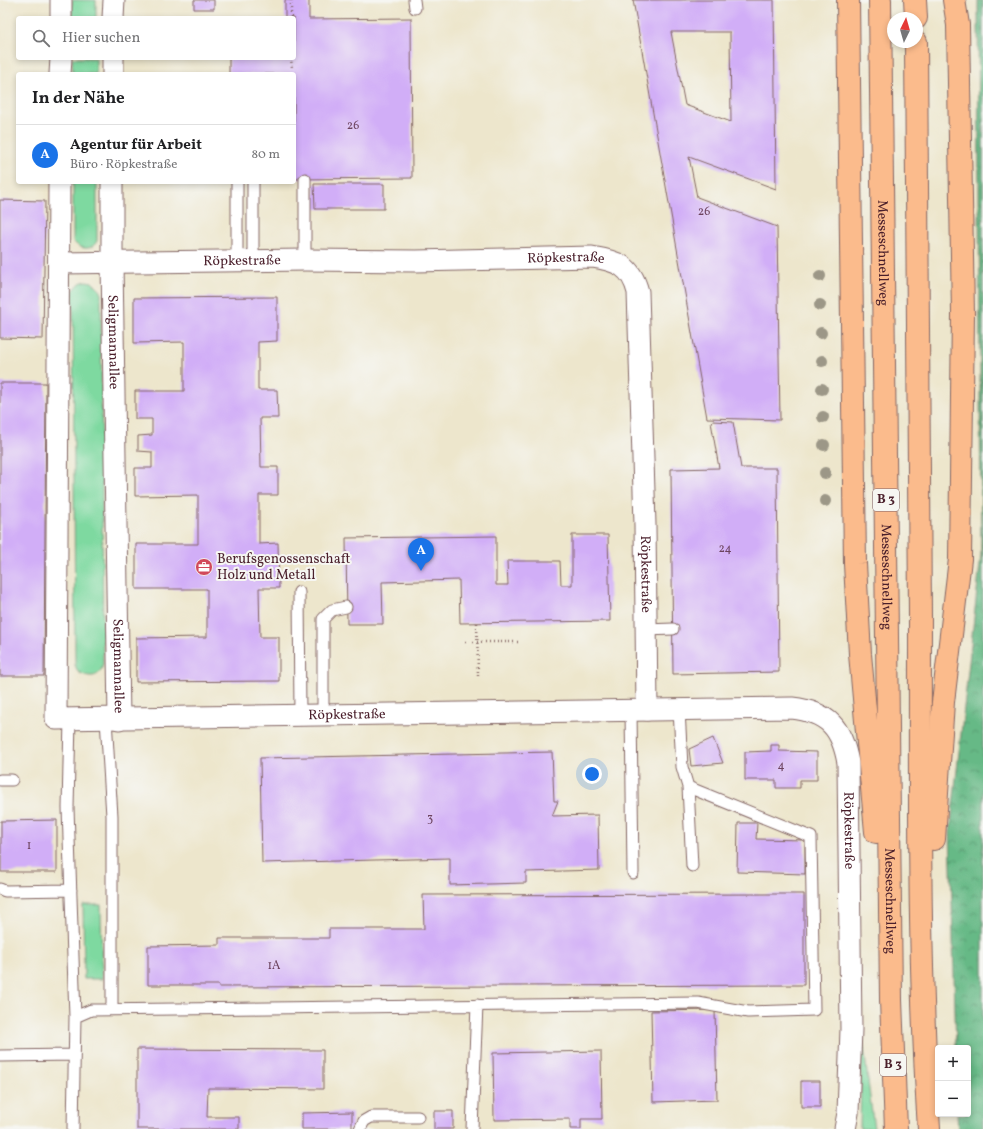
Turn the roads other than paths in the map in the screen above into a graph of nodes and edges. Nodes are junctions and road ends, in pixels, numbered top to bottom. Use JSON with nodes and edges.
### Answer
{"nodes":[{"id":1,"x":61,"y":0,"type":"edge"},
{"id":2,"x":114,"y":0,"type":"edge"},
{"id":3,"x":848,"y":0,"type":"edge"},
{"id":4,"x":880,"y":0,"type":"edge"},
{"id":5,"x":915,"y":0,"type":"edge"},
{"id":6,"x":954,"y":0,"type":"edge"},
{"id":7,"x":961,"y":0,"type":"edge"},
{"id":8,"x":916,"y":12,"type":"edge"},
{"id":9,"x":61,"y":16,"type":"edge"},
{"id":10,"x":113,"y":16,"type":"edge"},
{"id":11,"x":958,"y":25,"type":"junction"},
{"id":12,"x":916,"y":48,"type":"edge"},
{"id":13,"x":61,"y":60,"type":"edge"},
{"id":14,"x":113,"y":60,"type":"edge"},
{"id":15,"x":60,"y":72,"type":"edge"},
{"id":16,"x":113,"y":72,"type":"edge"},
{"id":17,"x":305,"y":179,"type":"dead end"},
{"id":18,"x":59,"y":184,"type":"edge"},
{"id":19,"x":112,"y":184,"type":"edge"},
{"id":20,"x":237,"y":184,"type":"edge"},
{"id":21,"x":253,"y":184,"type":"edge"},
{"id":22,"x":305,"y":260,"type":"junction"},
{"id":23,"x":245,"y":261,"type":"junction"},
{"id":24,"x":58,"y":263,"type":"junction"},
{"id":25,"x":112,"y":263,"type":"junction"},
{"id":26,"x":299,"y":592,"type":"dead end"},
{"id":27,"x":346,"y":607,"type":"dead end"},
{"id":28,"x":673,"y":629,"type":"dead end"},
{"id":29,"x":646,"y":630,"type":"junction"},
{"id":30,"x":679,"y":709,"type":"junction"},
{"id":31,"x":639,"y":710,"type":"junction"},
{"id":32,"x":300,"y":716,"type":"junction"},
{"id":33,"x":323,"y":716,"type":"junction"},
{"id":34,"x":70,"y":719,"type":"junction"},
{"id":35,"x":113,"y":719,"type":"junction"},
{"id":36,"x":0,"y":780,"type":"edge"},
{"id":37,"x":12,"y":780,"type":"dead end"},
{"id":38,"x":688,"y":787,"type":"junction"},
{"id":39,"x":692,"y":866,"type":"dead end"},
{"id":40,"x":633,"y":873,"type":"dead end"},
{"id":41,"x":0,"y":889,"type":"edge"},
{"id":42,"x":71,"y":890,"type":"junction"},
{"id":43,"x":891,"y":1000,"type":"junction"},
{"id":44,"x":922,"y":1003,"type":"junction"},
{"id":45,"x":477,"y":1005,"type":"junction"},
{"id":46,"x":112,"y":1009,"type":"junction"},
{"id":47,"x":75,"y":1017,"type":"junction"},
{"id":48,"x":0,"y":1056,"type":"edge"},
{"id":49,"x":74,"y":1056,"type":"junction"},
{"id":50,"x":418,"y":1117,"type":"dead end"},
{"id":51,"x":73,"y":1129,"type":"edge"},
{"id":52,"x":360,"y":1129,"type":"edge"},
{"id":53,"x":472,"y":1129,"type":"edge"},
{"id":54,"x":845,"y":1129,"type":"edge"},
{"id":55,"x":896,"y":1129,"type":"edge"},
{"id":56,"x":929,"y":1129,"type":"edge"}],
"edges":[{"from":1,"to":9,"type":"street"},
{"from":2,"to":10,"type":"street"},
{"from":3,"to":43,"type":"highway"},
{"from":4,"to":43,"type":"highway","name":"Messeschnellweg","number":"B 3"},
{"from":5,"to":8,"type":"highway"},
{"from":6,"to":11,"type":"highway"},
{"from":7,"to":11,"type":"highway"},
{"from":11,"to":44,"type":"highway"},
{"from":12,"to":44,"type":"highway","number":"B 3"},
{"from":13,"to":15,"type":"street"},
{"from":14,"to":16,"type":"street"},
{"from":17,"to":22,"type":"lane"},
{"from":18,"to":24,"type":"street","name":"Seligmannallee"},
{"from":19,"to":25,"type":"street","name":"Seligmannallee"},
{"from":20,"to":23,"type":"lane"},
{"from":21,"to":23,"type":"lane"},
{"from":22,"to":23,"type":"street","name":"Röpkestraße"},
{"from":22,"to":29,"type":"street","name":"Röpkestraße"},
{"from":23,"to":25,"type":"street","name":"Röpkestraße"},
{"from":24,"to":25,"type":"street","name":"Röpkestraße"},
{"from":24,"to":34,"type":"street","name":"Seligmannallee"},
{"from":25,"to":35,"type":"street","name":"Seligmannallee"},
{"from":26,"to":32,"type":"lane"},
{"from":27,"to":33,"type":"lane"},
{"from":28,"to":29,"type":"lane"},
{"from":29,"to":31,"type":"street","name":"Röpkestraße"},
{"from":30,"to":31,"type":"street","name":"Röpkestraße"},
{"from":30,"to":38,"type":"lane"},
{"from":30,"to":54,"type":"street","name":"Röpkestraße"},
{"from":31,"to":33,"type":"street","name":"Röpkestraße"},
{"from":31,"to":40,"type":"lane"},
{"from":32,"to":33,"type":"street","name":"Röpkestraße"},
{"from":32,"to":35,"type":"street","name":"Röpkestraße"},
{"from":34,"to":35,"type":"street","name":"Seligmannallee"},
{"from":34,"to":42,"type":"lane"},
{"from":35,"to":46,"type":"lane"},
{"from":36,"to":37,"type":"lane"},
{"from":38,"to":39,"type":"lane"},
{"from":38,"to":45,"type":"lane"},
{"from":41,"to":42,"type":"lane"},
{"from":42,"to":47,"type":"lane"},
{"from":43,"to":55,"type":"highway","name":"Messeschnellweg","number":"B 3"},
{"from":44,"to":56,"type":"highway","number":"B 3"},
{"from":45,"to":46,"type":"lane"},
{"from":45,"to":53,"type":"lane"},
{"from":46,"to":47,"type":"lane"},
{"from":47,"to":49,"type":"lane"},
{"from":48,"to":49,"type":"lane"},
{"from":49,"to":51,"type":"lane"},
{"from":50,"to":52,"type":"lane"}]}
